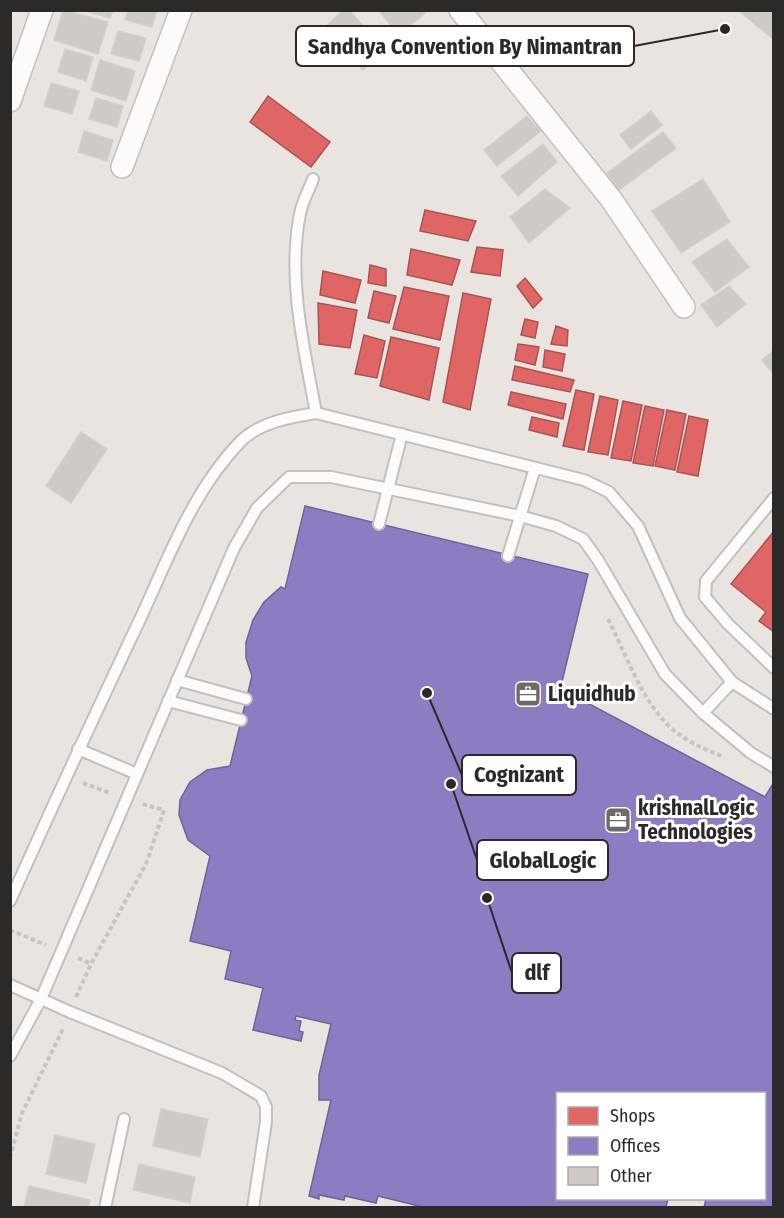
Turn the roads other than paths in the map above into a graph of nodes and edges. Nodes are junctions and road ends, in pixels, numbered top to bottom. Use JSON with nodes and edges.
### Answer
{"nodes":[{"id":1,"x":42,"y":10,"type":"edge"},
{"id":2,"x":181,"y":10,"type":"edge"},
{"id":3,"x":460,"y":10,"type":"edge"},
{"id":4,"x":10,"y":101,"type":"edge"},
{"id":5,"x":122,"y":167,"type":"dead end"},
{"id":6,"x":313,"y":179,"type":"dead end"},
{"id":7,"x":684,"y":307,"type":"dead end"},
{"id":8,"x":316,"y":413,"type":"junction"},
{"id":9,"x":402,"y":434,"type":"junction"},
{"id":10,"x":535,"y":468,"type":"junction"},
{"id":11,"x":388,"y":489,"type":"junction"},
{"id":12,"x":774,"y":498,"type":"edge"},
{"id":13,"x":520,"y":516,"type":"junction"},
{"id":14,"x":379,"y":524,"type":"dead end"},
{"id":15,"x":508,"y":556,"type":"dead end"},
{"id":16,"x":774,"y":668,"type":"edge"},
{"id":17,"x":177,"y":680,"type":"junction"},
{"id":18,"x":732,"y":682,"type":"junction"},
{"id":19,"x":246,"y":699,"type":"dead end"},
{"id":20,"x":168,"y":701,"type":"junction"},
{"id":21,"x":774,"y":709,"type":"edge"},
{"id":22,"x":703,"y":713,"type":"junction"},
{"id":23,"x":241,"y":720,"type":"dead end"},
{"id":24,"x":78,"y":749,"type":"junction"},
{"id":25,"x":774,"y":767,"type":"edge"},
{"id":26,"x":137,"y":774,"type":"junction"},
{"id":27,"x":10,"y":901,"type":"edge"},
{"id":28,"x":10,"y":985,"type":"edge"},
{"id":29,"x":41,"y":999,"type":"junction"},
{"id":30,"x":10,"y":1056,"type":"edge"},
{"id":31,"x":124,"y":1119,"type":"dead end"},
{"id":32,"x":105,"y":1208,"type":"edge"},
{"id":33,"x":253,"y":1208,"type":"edge"}],
"edges":[{"from":1,"to":4,"type":"street"},
{"from":2,"to":5,"type":"street"},
{"from":3,"to":7,"type":"street"},
{"from":6,"to":8,"type":"lane"},
{"from":8,"to":9,"type":"lane"},
{"from":8,"to":24,"type":"lane"},
{"from":9,"to":10,"type":"lane"},
{"from":9,"to":11,"type":"lane"},
{"from":10,"to":13,"type":"lane"},
{"from":10,"to":18,"type":"lane"},
{"from":11,"to":13,"type":"lane"},
{"from":11,"to":14,"type":"lane"},
{"from":11,"to":17,"type":"lane"},
{"from":12,"to":16,"type":"lane"},
{"from":13,"to":15,"type":"lane"},
{"from":13,"to":22,"type":"lane"},
{"from":17,"to":19,"type":"lane"},
{"from":17,"to":20,"type":"lane"},
{"from":18,"to":21,"type":"lane"},
{"from":18,"to":22,"type":"lane"},
{"from":20,"to":23,"type":"lane"},
{"from":20,"to":26,"type":"lane"},
{"from":22,"to":25,"type":"lane"},
{"from":24,"to":26,"type":"lane"},
{"from":24,"to":27,"type":"lane"},
{"from":26,"to":29,"type":"lane"},
{"from":28,"to":29,"type":"lane"},
{"from":29,"to":30,"type":"lane"},
{"from":29,"to":33,"type":"lane"},
{"from":31,"to":32,"type":"lane"}]}
